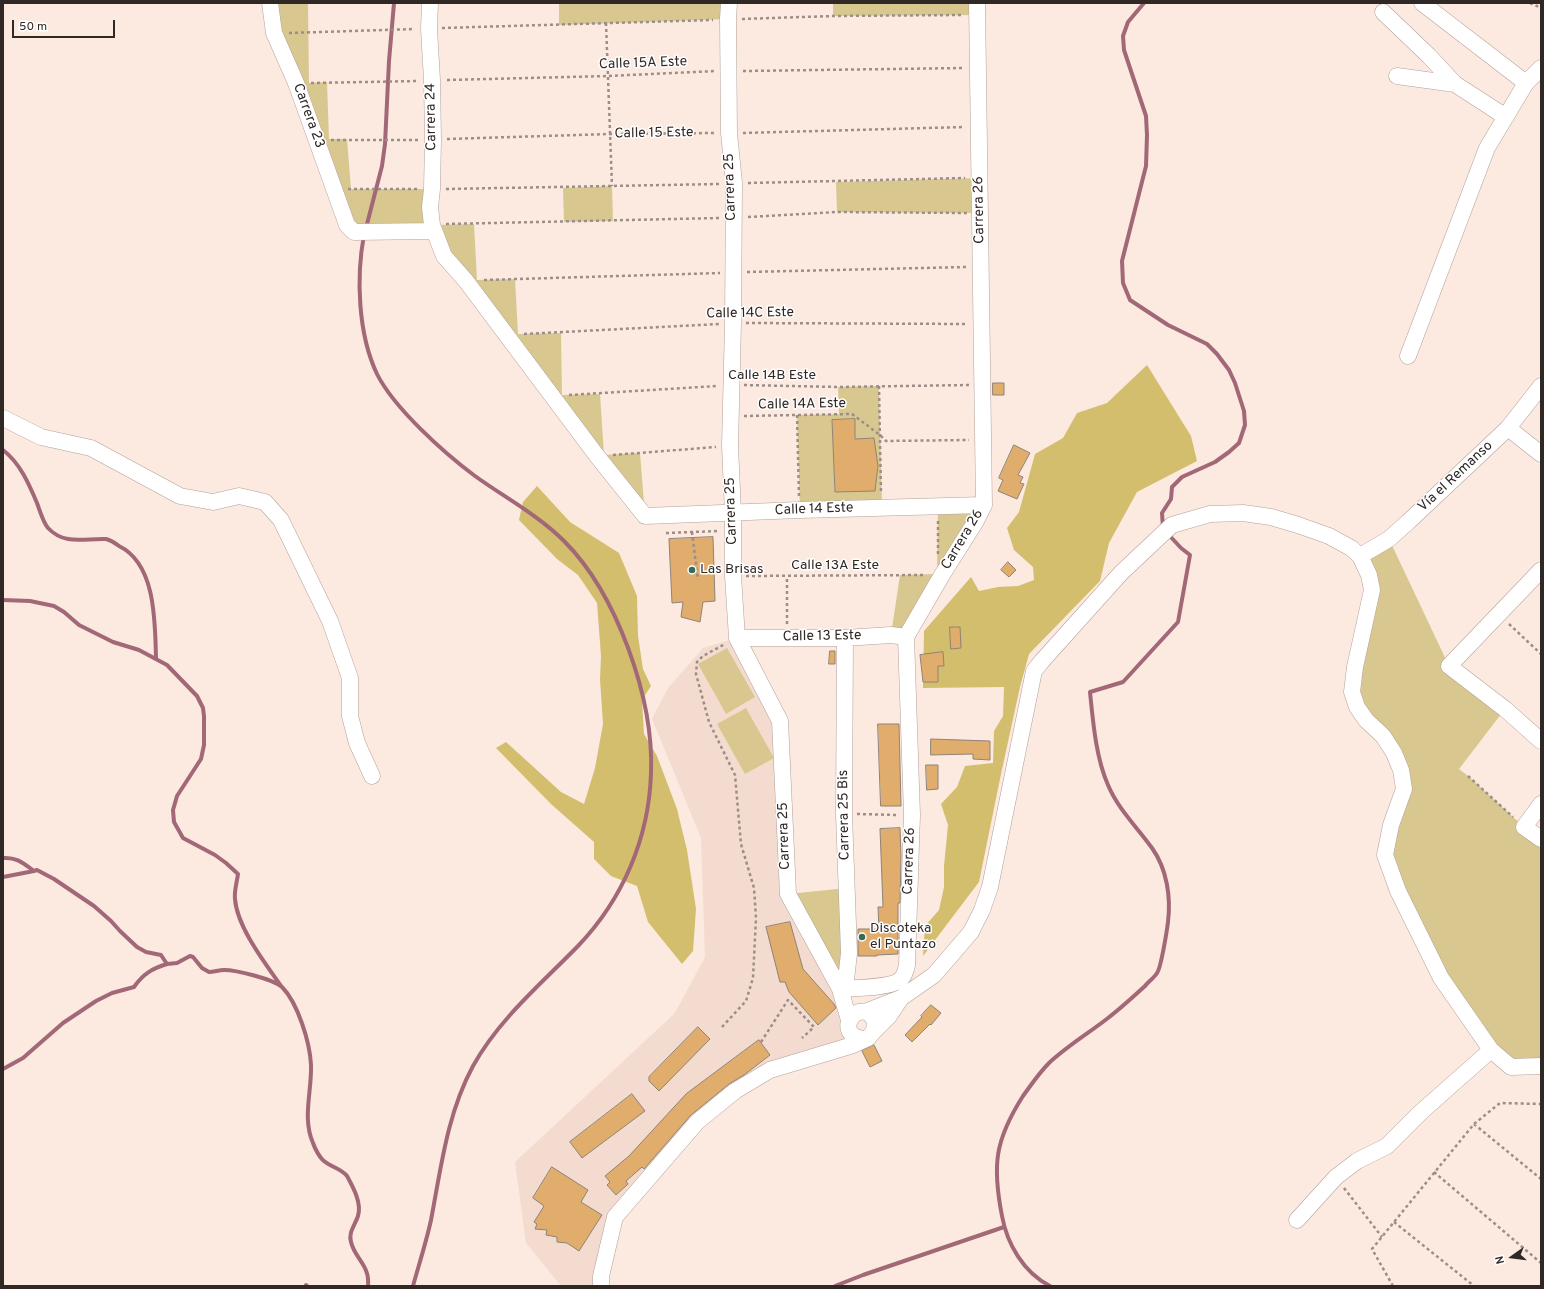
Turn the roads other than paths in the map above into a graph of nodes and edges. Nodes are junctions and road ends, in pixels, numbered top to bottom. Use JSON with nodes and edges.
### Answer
{"nodes":[{"id":1,"x":270,"y":3,"type":"edge"},
{"id":2,"x":430,"y":3,"type":"edge"},
{"id":3,"x":729,"y":3,"type":"edge"},
{"id":4,"x":1422,"y":3,"type":"edge"},
{"id":5,"x":977,"y":9,"type":"edge"},
{"id":6,"x":1383,"y":12,"type":"dead end"},
{"id":7,"x":1541,"y":68,"type":"edge"},
{"id":8,"x":1397,"y":76,"type":"dead end"},
{"id":9,"x":1526,"y":83,"type":"junction"},
{"id":10,"x":1455,"y":84,"type":"junction"},
{"id":11,"x":1506,"y":117,"type":"junction"},
{"id":12,"x":433,"y":228,"type":"junction"},
{"id":13,"x":1408,"y":356,"type":"dead end"},
{"id":14,"x":1541,"y":386,"type":"edge"},
{"id":15,"x":3,"y":418,"type":"edge"},
{"id":16,"x":1508,"y":428,"type":"junction"},
{"id":17,"x":1541,"y":454,"type":"edge"},
{"id":18,"x":984,"y":505,"type":"junction"},
{"id":19,"x":733,"y":513,"type":"junction"},
{"id":20,"x":644,"y":516,"type":"joint"},
{"id":21,"x":1360,"y":556,"type":"junction"},
{"id":22,"x":1541,"y":570,"type":"edge"},
{"id":23,"x":906,"y":637,"type":"junction"},
{"id":24,"x":737,"y":638,"type":"junction"},
{"id":25,"x":846,"y":638,"type":"junction"},
{"id":26,"x":1541,"y":741,"type":"edge"},
{"id":27,"x":372,"y":776,"type":"dead end"},
{"id":28,"x":1541,"y":804,"type":"edge"},
{"id":29,"x":1541,"y":839,"type":"edge"},
{"id":30,"x":840,"y":992,"type":"junction"},
{"id":31,"x":901,"y":998,"type":"junction"},
{"id":32,"x":856,"y":1016,"type":"junction"},
{"id":33,"x":869,"y":1035,"type":"junction"},
{"id":34,"x":837,"y":1049,"type":"junction"},
{"id":35,"x":1491,"y":1050,"type":"junction"},
{"id":36,"x":1541,"y":1066,"type":"edge"},
{"id":37,"x":1297,"y":1220,"type":"dead end"},
{"id":38,"x":598,"y":1283,"type":"edge"}],
"edges":[{"from":1,"to":12,"type":"street","name":"Carrera 23"},
{"from":2,"to":12,"type":"street","name":"Carrera 24"},
{"from":3,"to":19,"type":"street","name":"Carrera 25"},
{"from":4,"to":9,"type":"street"},
{"from":5,"to":18,"type":"street","name":"Carrera 26"},
{"from":6,"to":10,"type":"street"},
{"from":7,"to":9,"type":"street"},
{"from":8,"to":10,"type":"street"},
{"from":9,"to":11,"type":"street"},
{"from":10,"to":11,"type":"street"},
{"from":11,"to":13,"type":"street"},
{"from":12,"to":20,"type":"street","name":"Carrera 24"},
{"from":14,"to":16,"type":"street","name":"Vía el Remanso"},
{"from":15,"to":27,"type":"street"},
{"from":16,"to":17,"type":"street"},
{"from":16,"to":21,"type":"street","name":"Vía el Remanso"},
{"from":18,"to":19,"type":"street","name":"Calle 14 Este"},
{"from":18,"to":23,"type":"street","name":"Carrera 26"},
{"from":19,"to":20,"type":"street","name":"Calle 14 Este"},
{"from":19,"to":24,"type":"street","name":"Carrera 25"},
{"from":21,"to":31,"type":"street"},
{"from":21,"to":35,"type":"street"},
{"from":22,"to":26,"type":"street"},
{"from":23,"to":25,"type":"street","name":"Calle 13 Este"},
{"from":23,"to":30,"type":"street","name":"Carrera 26"},
{"from":24,"to":25,"type":"street","name":"Calle 13 Este"},
{"from":24,"to":30,"type":"street","name":"Carrera 25"},
{"from":25,"to":30,"type":"street","name":"Carrera 25 Bis"},
{"from":28,"to":29,"type":"street"},
{"from":30,"to":32,"type":"street","name":"Carrera 25"},
{"from":31,"to":32,"type":"street"},
{"from":31,"to":33,"type":"street"},
{"from":32,"to":33,"type":"street"},
{"from":32,"to":33,"type":"street"},
{"from":32,"to":34,"type":"street"},
{"from":33,"to":34,"type":"street"},
{"from":34,"to":38,"type":"street"},
{"from":35,"to":36,"type":"street"},
{"from":35,"to":37,"type":"street"}]}
